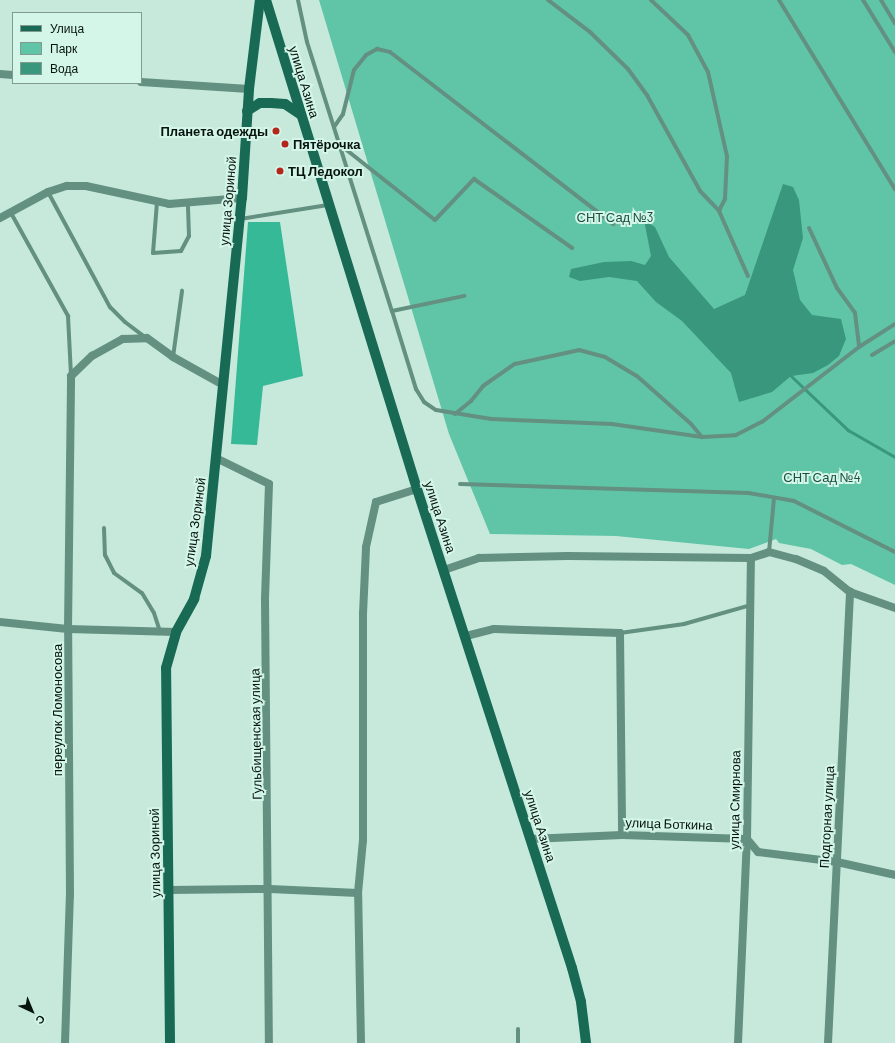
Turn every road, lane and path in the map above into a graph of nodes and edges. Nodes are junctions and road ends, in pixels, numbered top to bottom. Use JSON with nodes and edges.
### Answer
{"nodes":[{"id":1,"x":260,"y":0,"type":"edge"},
{"id":2,"x":266,"y":0,"type":"edge"},
{"id":3,"x":298,"y":0,"type":"edge"},
{"id":4,"x":548,"y":0,"type":"edge"},
{"id":5,"x":651,"y":0,"type":"edge"},
{"id":6,"x":779,"y":0,"type":"edge"},
{"id":7,"x":863,"y":0,"type":"edge"},
{"id":8,"x":881,"y":0,"type":"edge"},
{"id":9,"x":895,"y":23,"type":"edge"},
{"id":10,"x":895,"y":52,"type":"edge"},
{"id":11,"x":0,"y":74,"type":"edge"},
{"id":12,"x":12,"y":75,"type":"edge"},
{"id":13,"x":142,"y":82,"type":"edge"},
{"id":14,"x":249,"y":89,"type":"junction"},
{"id":15,"x":247,"y":111,"type":"junction"},
{"id":16,"x":300,"y":114,"type":"junction"},
{"id":17,"x":334,"y":127,"type":"junction"},
{"id":18,"x":339,"y":144,"type":"junction"},
{"id":19,"x":895,"y":189,"type":"edge"},
{"id":20,"x":48,"y":192,"type":"junction"},
{"id":21,"x":242,"y":198,"type":"junction"},
{"id":22,"x":157,"y":201,"type":"junction"},
{"id":23,"x":188,"y":202,"type":"junction"},
{"id":24,"x":328,"y":205,"type":"junction"},
{"id":25,"x":719,"y":211,"type":"junction"},
{"id":26,"x":10,"y":212,"type":"junction"},
{"id":27,"x":0,"y":218,"type":"edge"},
{"id":28,"x":240,"y":220,"type":"junction"},
{"id":29,"x":612,"y":224,"type":"dead end"},
{"id":30,"x":809,"y":228,"type":"dead end"},
{"id":31,"x":572,"y":248,"type":"dead end"},
{"id":32,"x":748,"y":276,"type":"dead end"},
{"id":33,"x":182,"y":291,"type":"dead end"},
{"id":34,"x":464,"y":296,"type":"dead end"},
{"id":35,"x":392,"y":311,"type":"junction"},
{"id":36,"x":895,"y":324,"type":"edge"},
{"id":37,"x":147,"y":338,"type":"junction"},
{"id":38,"x":895,"y":341,"type":"edge"},
{"id":39,"x":860,"y":347,"type":"junction"},
{"id":40,"x":872,"y":355,"type":"dead end"},
{"id":41,"x":173,"y":357,"type":"junction"},
{"id":42,"x":71,"y":376,"type":"junction"},
{"id":43,"x":224,"y":385,"type":"junction"},
{"id":44,"x":455,"y":414,"type":"junction"},
{"id":45,"x":702,"y":437,"type":"junction"},
{"id":46,"x":216,"y":458,"type":"junction"},
{"id":47,"x":460,"y":484,"type":"dead end"},
{"id":48,"x":417,"y":488,"type":"junction"},
{"id":49,"x":774,"y":498,"type":"junction"},
{"id":50,"x":104,"y":528,"type":"dead end"},
{"id":51,"x":769,"y":552,"type":"junction"},
{"id":52,"x":895,"y":552,"type":"edge"},
{"id":53,"x":751,"y":558,"type":"junction"},
{"id":54,"x":444,"y":570,"type":"junction"},
{"id":55,"x":850,"y":592,"type":"junction"},
{"id":56,"x":751,"y":605,"type":"junction"},
{"id":57,"x":895,"y":608,"type":"edge"},
{"id":58,"x":0,"y":622,"type":"edge"},
{"id":59,"x":68,"y":629,"type":"junction"},
{"id":60,"x":160,"y":631,"type":"junction"},
{"id":61,"x":176,"y":632,"type":"junction"},
{"id":62,"x":620,"y":634,"type":"junction"},
{"id":63,"x":466,"y":636,"type":"junction"},
{"id":64,"x":622,"y":835,"type":"junction"},
{"id":65,"x":530,"y":839,"type":"junction"},
{"id":66,"x":747,"y":839,"type":"junction"},
{"id":67,"x":837,"y":862,"type":"junction"},
{"id":68,"x":895,"y":875,"type":"edge"},
{"id":69,"x":270,"y":889,"type":"junction"},
{"id":70,"x":168,"y":890,"type":"junction"},
{"id":71,"x":358,"y":893,"type":"junction"},
{"id":72,"x":518,"y":1029,"type":"dead end"},
{"id":73,"x":65,"y":1043,"type":"edge"},
{"id":74,"x":170,"y":1043,"type":"edge"},
{"id":75,"x":269,"y":1043,"type":"edge"},
{"id":76,"x":362,"y":1043,"type":"edge"},
{"id":77,"x":518,"y":1043,"type":"edge"},
{"id":78,"x":586,"y":1043,"type":"edge"},
{"id":79,"x":738,"y":1043,"type":"edge"},
{"id":80,"x":828,"y":1043,"type":"edge"}],
"edges":[{"from":1,"to":14,"type":"main road","name":"улица Зориной"},
{"from":2,"to":16,"type":"main road","name":"улица Азина"},
{"from":3,"to":17,"type":"lane"},
{"from":4,"to":25,"type":"lane"},
{"from":5,"to":25,"type":"lane"},
{"from":6,"to":19,"type":"lane"},
{"from":7,"to":10,"type":"lane"},
{"from":8,"to":9,"type":"lane"},
{"from":11,"to":12,"type":"street"},
{"from":13,"to":14,"type":"street"},
{"from":14,"to":15,"type":"main road","name":"улица Зориной"},
{"from":15,"to":16,"type":"main road"},
{"from":15,"to":21,"type":"main road","name":"улица Зориной"},
{"from":16,"to":24,"type":"main road","name":"улица Азина"},
{"from":17,"to":18,"type":"lane"},
{"from":17,"to":29,"type":"lane"},
{"from":18,"to":31,"type":"lane"},
{"from":18,"to":35,"type":"lane"},
{"from":20,"to":22,"type":"street"},
{"from":20,"to":26,"type":"street"},
{"from":20,"to":37,"type":"lane"},
{"from":21,"to":23,"type":"street"},
{"from":21,"to":28,"type":"main road","name":"улица Зориной"},
{"from":22,"to":23,"type":"street"},
{"from":22,"to":23,"type":"lane"},
{"from":24,"to":28,"type":"lane"},
{"from":24,"to":48,"type":"main road","name":"улица Азина"},
{"from":25,"to":32,"type":"lane"},
{"from":26,"to":27,"type":"street"},
{"from":26,"to":42,"type":"lane"},
{"from":28,"to":43,"type":"main road","name":"улица Зориной"},
{"from":30,"to":39,"type":"lane"},
{"from":33,"to":41,"type":"lane"},
{"from":34,"to":35,"type":"lane"},
{"from":35,"to":44,"type":"lane"},
{"from":36,"to":39,"type":"lane"},
{"from":37,"to":41,"type":"street"},
{"from":37,"to":42,"type":"street"},
{"from":38,"to":40,"type":"lane"},
{"from":39,"to":45,"type":"lane"},
{"from":41,"to":43,"type":"street"},
{"from":42,"to":59,"type":"street","name":"переулок Ломоносова"},
{"from":43,"to":46,"type":"main road","name":"улица Зориной"},
{"from":44,"to":45,"type":"lane"},
{"from":44,"to":45,"type":"lane"},
{"from":46,"to":61,"type":"main road","name":"улица Зориной"},
{"from":46,"to":69,"type":"street","name":"Гульбищенская улица"},
{"from":47,"to":49,"type":"lane"},
{"from":48,"to":54,"type":"main road","name":"улица Азина"},
{"from":48,"to":71,"type":"street"},
{"from":49,"to":51,"type":"lane"},
{"from":49,"to":52,"type":"lane"},
{"from":50,"to":60,"type":"lane"},
{"from":51,"to":53,"type":"street"},
{"from":51,"to":55,"type":"street"},
{"from":53,"to":54,"type":"street"},
{"from":53,"to":56,"type":"street","name":"улица Смирнова"},
{"from":54,"to":63,"type":"main road","name":"улица Азина"},
{"from":55,"to":57,"type":"street"},
{"from":55,"to":67,"type":"street","name":"Подгорная улица"},
{"from":56,"to":62,"type":"lane"},
{"from":56,"to":66,"type":"street","name":"улица Смирнова"},
{"from":58,"to":59,"type":"street"},
{"from":59,"to":60,"type":"street"},
{"from":59,"to":73,"type":"street","name":"переулок Ломоносова"},
{"from":60,"to":61,"type":"street"},
{"from":61,"to":70,"type":"main road","name":"улица Зориной"},
{"from":62,"to":63,"type":"street"},
{"from":62,"to":64,"type":"street"},
{"from":63,"to":65,"type":"main road","name":"улица Азина"},
{"from":64,"to":65,"type":"street","name":"улица Боткина"},
{"from":64,"to":66,"type":"street","name":"улица Боткина"},
{"from":65,"to":78,"type":"main road","name":"улица Азина"},
{"from":66,"to":67,"type":"street"},
{"from":66,"to":79,"type":"street","name":"улица Смирнова"},
{"from":67,"to":68,"type":"street"},
{"from":67,"to":80,"type":"street","name":"Подгорная улица"},
{"from":69,"to":70,"type":"street"},
{"from":69,"to":71,"type":"street"},
{"from":69,"to":75,"type":"street","name":"Гульбищенская улица"},
{"from":70,"to":74,"type":"main road","name":"улица Зориной"},
{"from":71,"to":76,"type":"street"},
{"from":72,"to":77,"type":"lane"}]}
